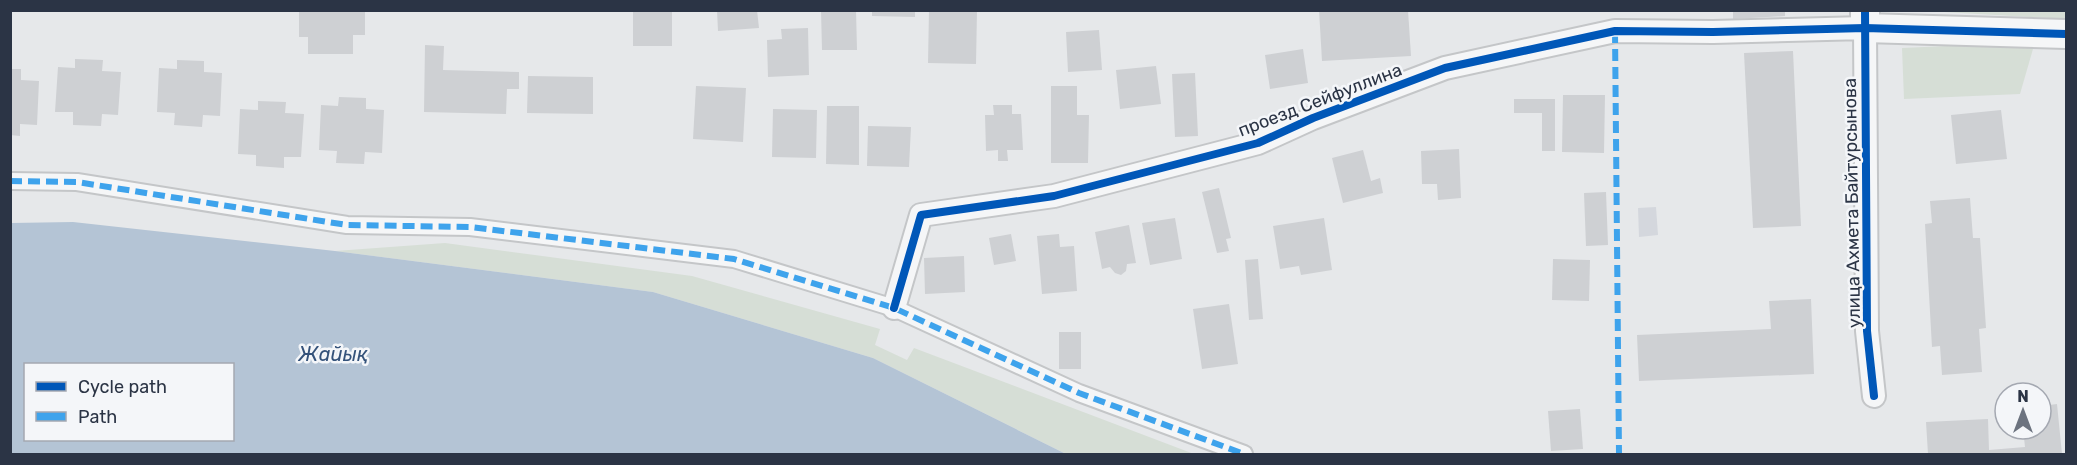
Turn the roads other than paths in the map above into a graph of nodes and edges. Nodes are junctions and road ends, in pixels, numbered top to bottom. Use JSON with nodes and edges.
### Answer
{"nodes":[{"id":1,"x":1865,"y":19,"type":"edge"},
{"id":2,"x":2067,"y":34,"type":"edge"},
{"id":3,"x":10,"y":182,"type":"edge"},
{"id":4,"x":894,"y":308,"type":"junction"},
{"id":5,"x":1874,"y":396,"type":"dead end"},
{"id":6,"x":1244,"y":454,"type":"edge"}],
"edges":[{"from":1,"to":2,"type":"street"},
{"from":1,"to":4,"type":"street","name":"проезд Сейфуллина"},
{"from":1,"to":5,"type":"street","name":"улица Ахмета Байтурсынова"},
{"from":3,"to":4,"type":"street"},
{"from":4,"to":6,"type":"street"}]}
